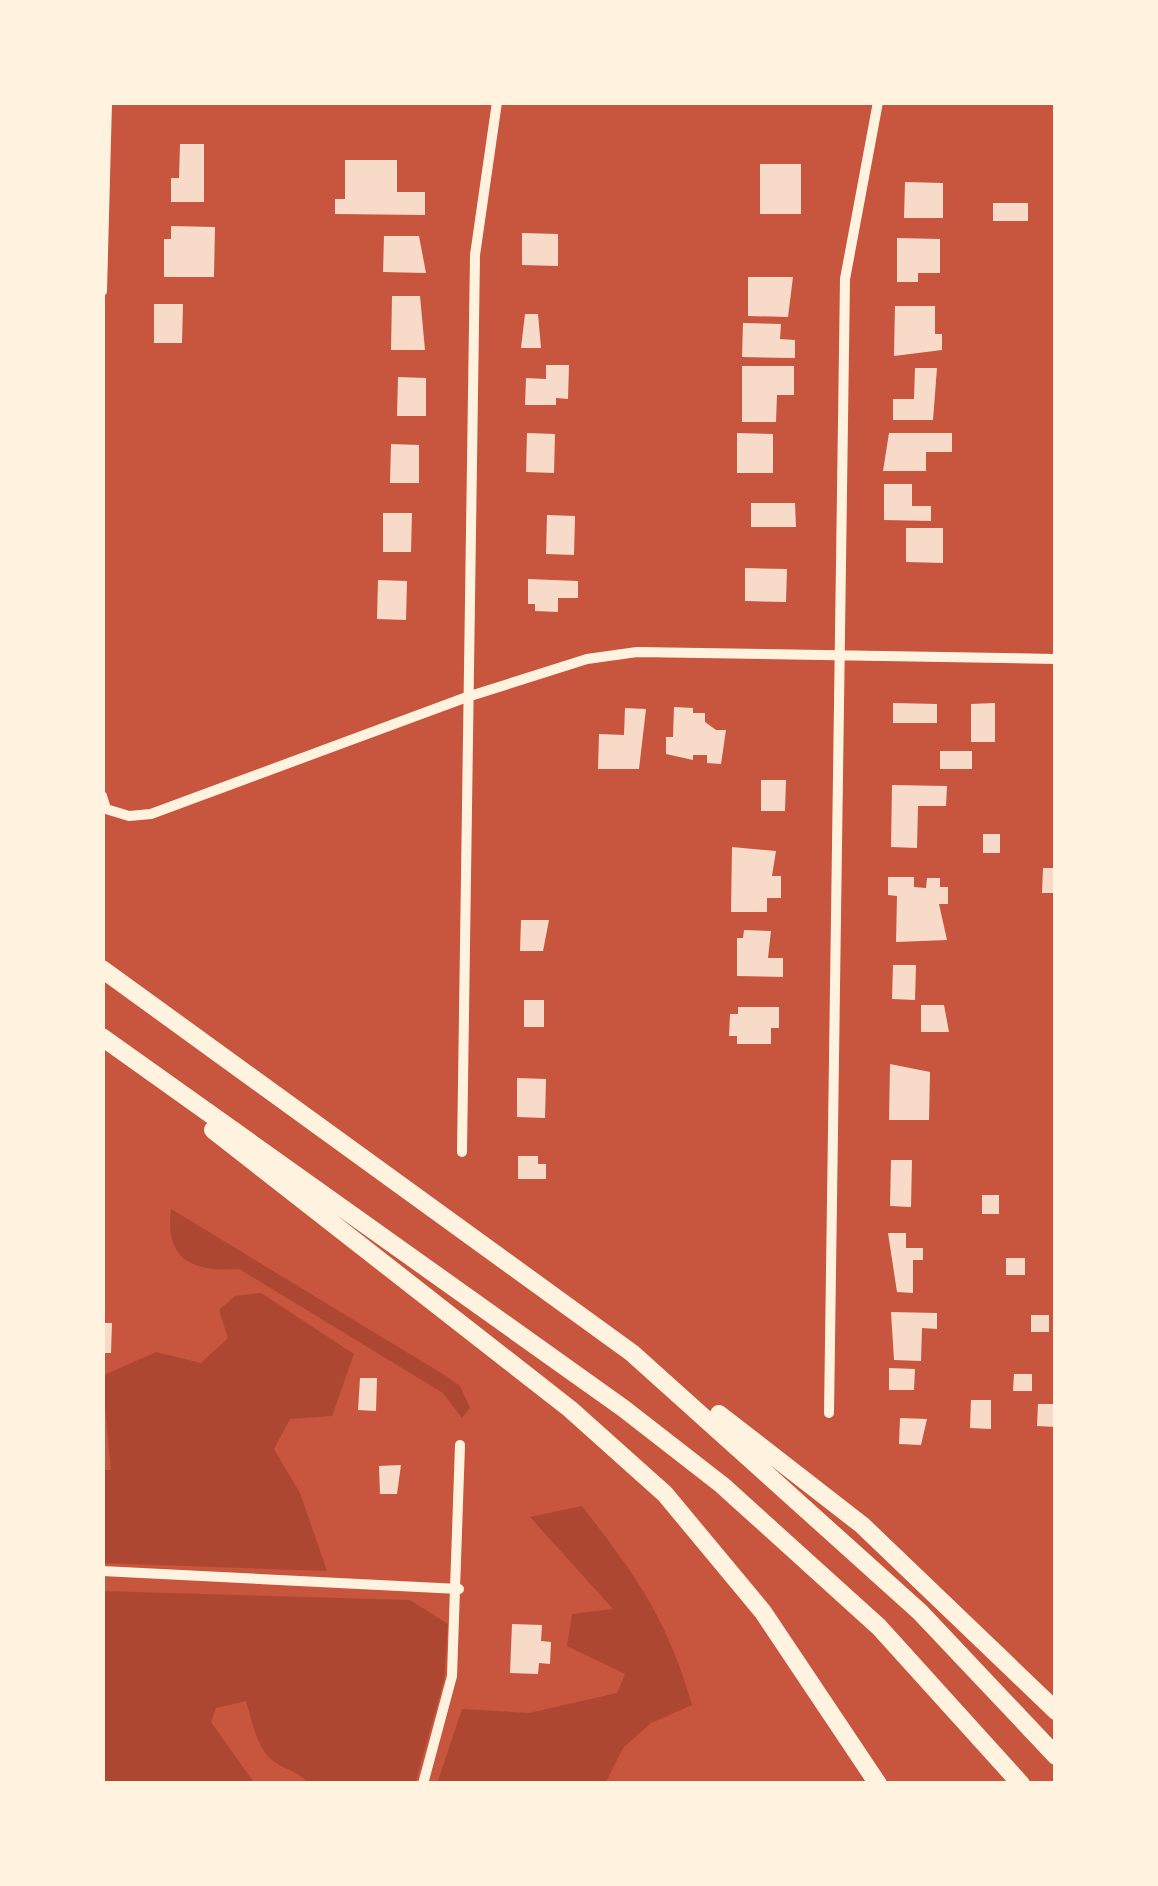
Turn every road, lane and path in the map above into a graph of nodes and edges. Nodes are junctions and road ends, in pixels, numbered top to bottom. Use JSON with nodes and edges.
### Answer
{"nodes":[{"id":1,"x":107,"y":102,"type":"edge"},
{"id":2,"x":497,"y":102,"type":"edge"},
{"id":3,"x":878,"y":102,"type":"edge"},
{"id":4,"x":103,"y":155,"type":"edge"},
{"id":5,"x":102,"y":291,"type":"edge"},
{"id":6,"x":839,"y":655,"type":"junction"},
{"id":7,"x":1056,"y":659,"type":"edge"},
{"id":8,"x":467,"y":697,"type":"junction"},
{"id":9,"x":102,"y":796,"type":"edge"},
{"id":10,"x":102,"y":969,"type":"edge"},
{"id":11,"x":102,"y":1039,"type":"edge"},
{"id":12,"x":462,"y":1152,"type":"dead end"},
{"id":13,"x":632,"y":1353,"type":"junction"},
{"id":14,"x":829,"y":1412,"type":"dead end"},
{"id":15,"x":460,"y":1445,"type":"dead end"},
{"id":16,"x":102,"y":1571,"type":"edge"},
{"id":17,"x":459,"y":1589,"type":"junction"},
{"id":18,"x":1056,"y":1711,"type":"edge"},
{"id":19,"x":1056,"y":1756,"type":"edge"},
{"id":20,"x":423,"y":1784,"type":"edge"},
{"id":21,"x":878,"y":1784,"type":"edge"},
{"id":22,"x":1022,"y":1784,"type":"edge"}],
"edges":[{"from":1,"to":4,"type":"street"},
{"from":2,"to":8,"type":"street"},
{"from":3,"to":6,"type":"street"},
{"from":4,"to":5,"type":"street"},
{"from":6,"to":7,"type":"street"},
{"from":6,"to":8,"type":"street"},
{"from":6,"to":14,"type":"street"},
{"from":8,"to":9,"type":"street"},
{"from":8,"to":12,"type":"street"},
{"from":10,"to":13,"type":"highway"},
{"from":11,"to":21,"type":"highway"},
{"from":11,"to":22,"type":"highway"},
{"from":13,"to":18,"type":"highway"},
{"from":13,"to":19,"type":"highway"},
{"from":15,"to":17,"type":"street"},
{"from":16,"to":17,"type":"street"},
{"from":17,"to":20,"type":"street"}]}
